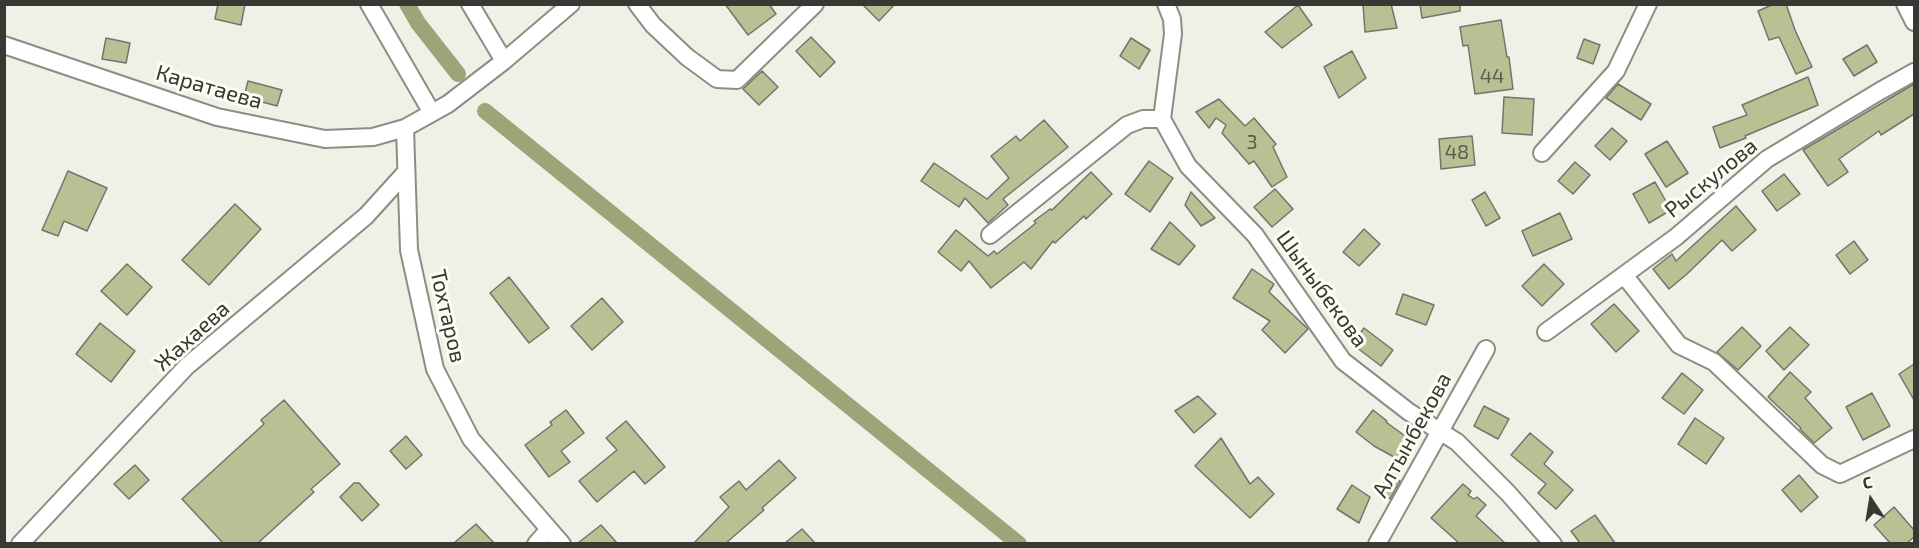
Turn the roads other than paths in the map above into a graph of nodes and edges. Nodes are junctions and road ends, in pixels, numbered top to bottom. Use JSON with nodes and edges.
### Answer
{"nodes":[{"id":1,"x":369,"y":4,"type":"edge"},
{"id":2,"x":470,"y":4,"type":"edge"},
{"id":3,"x":571,"y":4,"type":"edge"},
{"id":4,"x":637,"y":4,"type":"edge"},
{"id":5,"x":815,"y":4,"type":"edge"},
{"id":6,"x":1166,"y":4,"type":"edge"},
{"id":7,"x":1648,"y":4,"type":"edge"},
{"id":8,"x":1905,"y":4,"type":"edge"},
{"id":9,"x":1914,"y":22,"type":"edge"},
{"id":10,"x":4,"y":45,"type":"edge"},
{"id":11,"x":501,"y":63,"type":"junction"},
{"id":12,"x":1914,"y":72,"type":"edge"},
{"id":13,"x":432,"y":113,"type":"junction"},
{"id":14,"x":1162,"y":119,"type":"junction"},
{"id":15,"x":405,"y":128,"type":"junction"},
{"id":16,"x":1542,"y":153,"type":"dead end"},
{"id":17,"x":405,"y":173,"type":"junction"},
{"id":18,"x":990,"y":235,"type":"dead end"},
{"id":19,"x":1624,"y":275,"type":"junction"},
{"id":20,"x":1546,"y":332,"type":"dead end"},
{"id":21,"x":1486,"y":349,"type":"dead end"},
{"id":22,"x":1440,"y":431,"type":"junction"},
{"id":23,"x":1914,"y":439,"type":"edge"},
{"id":24,"x":549,"y":529,"type":"junction"},
{"id":25,"x":20,"y":543,"type":"edge"},
{"id":26,"x":536,"y":543,"type":"edge"},
{"id":27,"x":562,"y":543,"type":"edge"},
{"id":28,"x":1377,"y":543,"type":"edge"},
{"id":29,"x":1553,"y":543,"type":"edge"}],
"edges":[{"from":1,"to":13,"type":"street"},
{"from":2,"to":11,"type":"street"},
{"from":3,"to":11,"type":"street"},
{"from":4,"to":5,"type":"street"},
{"from":6,"to":14,"type":"street"},
{"from":7,"to":16,"type":"street"},
{"from":8,"to":9,"type":"street"},
{"from":10,"to":15,"type":"street","name":"Каратаева"},
{"from":11,"to":13,"type":"street"},
{"from":12,"to":19,"type":"street","name":"Рыскулова"},
{"from":13,"to":15,"type":"street"},
{"from":14,"to":18,"type":"street"},
{"from":14,"to":22,"type":"street","name":"Шыныбекова"},
{"from":15,"to":17,"type":"street","name":"Тохтаров"},
{"from":17,"to":24,"type":"street","name":"Тохтаров"},
{"from":17,"to":25,"type":"street","name":"Жахаева"},
{"from":19,"to":20,"type":"street","name":"Рыскулова"},
{"from":19,"to":23,"type":"street"},
{"from":21,"to":22,"type":"street","name":"Алтынбекова"},
{"from":22,"to":28,"type":"street","name":"Алтынбекова"},
{"from":22,"to":29,"type":"street","name":"Шыныбекова"},
{"from":24,"to":26,"type":"street"},
{"from":24,"to":27,"type":"street","name":"Тохтаров"}]}
